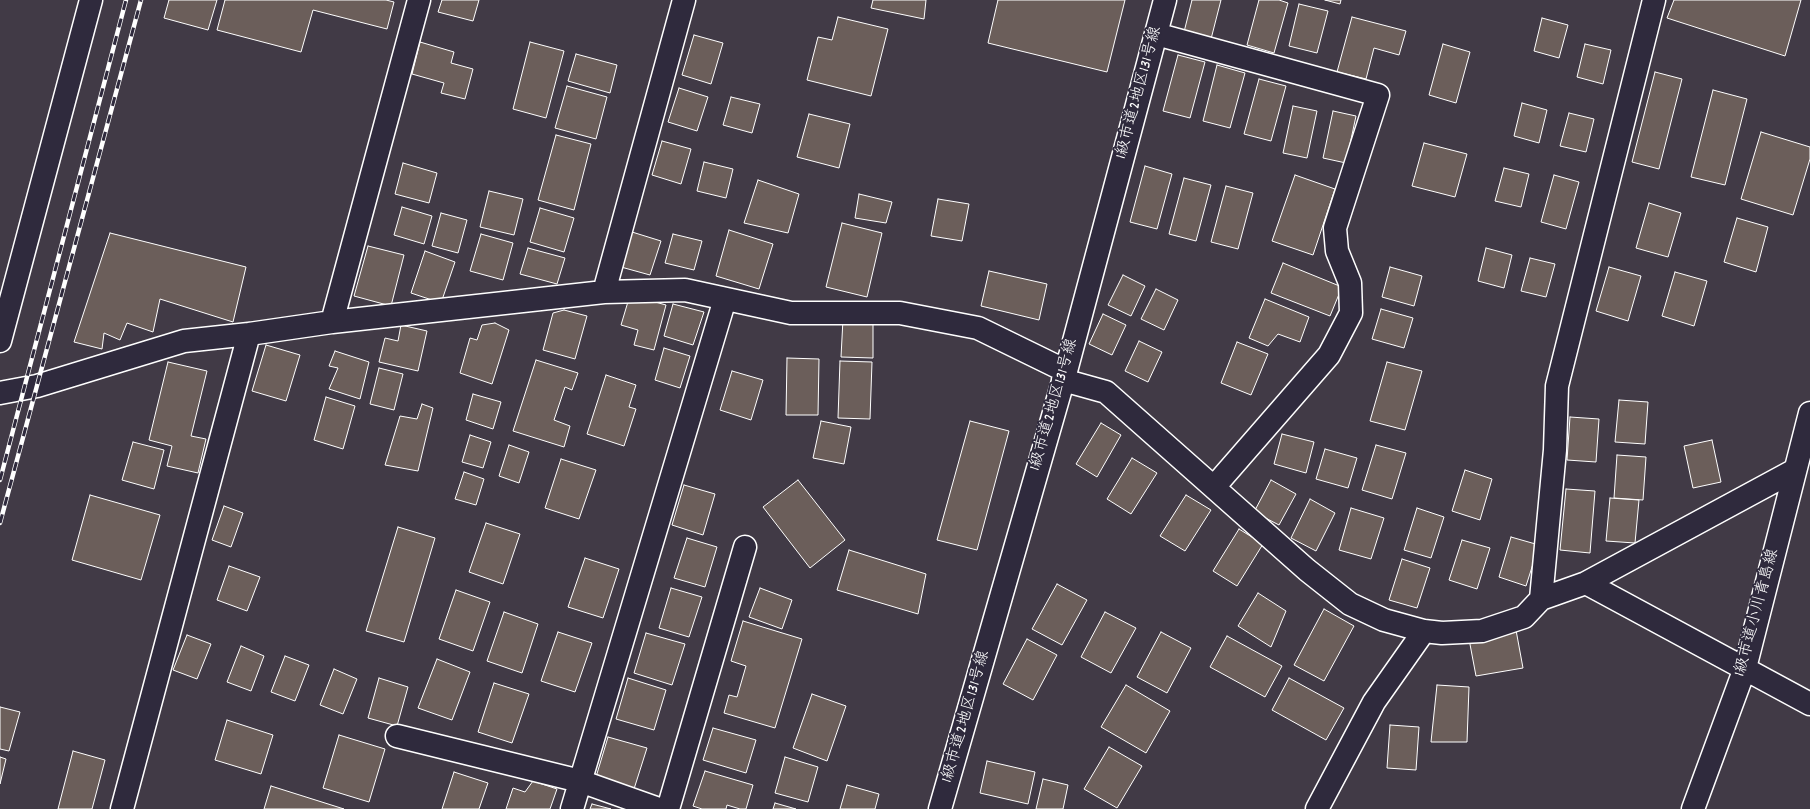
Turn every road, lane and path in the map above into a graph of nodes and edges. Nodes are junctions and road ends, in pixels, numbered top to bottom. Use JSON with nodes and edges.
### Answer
{"nodes":[{"id":1,"x":91,"y":0,"type":"edge"},
{"id":2,"x":419,"y":0,"type":"edge"},
{"id":3,"x":684,"y":0,"type":"edge"},
{"id":4,"x":1165,"y":0,"type":"edge"},
{"id":5,"x":1654,"y":0,"type":"edge"},
{"id":6,"x":1156,"y":34,"type":"junction"},
{"id":7,"x":604,"y":292,"type":"junction"},
{"id":8,"x":725,"y":299,"type":"junction"},
{"id":9,"x":332,"y":322,"type":"junction"},
{"id":10,"x":249,"y":334,"type":"junction"},
{"id":11,"x":0,"y":341,"type":"edge"},
{"id":12,"x":1064,"y":376,"type":"junction"},
{"id":13,"x":0,"y":393,"type":"edge"},
{"id":14,"x":1810,"y":413,"type":"edge"},
{"id":15,"x":1801,"y":461,"type":"edge"},
{"id":16,"x":1214,"y":488,"type":"junction"},
{"id":17,"x":745,"y":547,"type":"dead end"},
{"id":18,"x":1586,"y":583,"type":"junction"},
{"id":19,"x":1541,"y":599,"type":"junction"},
{"id":20,"x":1424,"y":631,"type":"junction"},
{"id":21,"x":1745,"y":668,"type":"junction"},
{"id":22,"x":1810,"y":704,"type":"edge"},
{"id":23,"x":398,"y":736,"type":"dead end"},
{"id":24,"x":580,"y":781,"type":"junction"},
{"id":25,"x":122,"y":809,"type":"edge"},
{"id":26,"x":572,"y":809,"type":"edge"},
{"id":27,"x":659,"y":809,"type":"edge"},
{"id":28,"x":668,"y":809,"type":"edge"},
{"id":29,"x":940,"y":809,"type":"edge"},
{"id":30,"x":1317,"y":809,"type":"edge"},
{"id":31,"x":1693,"y":809,"type":"edge"}],
"edges":[{"from":1,"to":11,"type":"street"},
{"from":2,"to":9,"type":"street"},
{"from":3,"to":7,"type":"street"},
{"from":4,"to":6,"type":"street","name":"1級市道2地区131号線"},
{"from":5,"to":19,"type":"street"},
{"from":6,"to":12,"type":"street","name":"1級市道2地区131号線"},
{"from":6,"to":16,"type":"street"},
{"from":7,"to":8,"type":"street"},
{"from":7,"to":9,"type":"street"},
{"from":8,"to":12,"type":"street"},
{"from":8,"to":24,"type":"street"},
{"from":9,"to":10,"type":"street"},
{"from":10,"to":13,"type":"street"},
{"from":10,"to":25,"type":"street"},
{"from":12,"to":16,"type":"street"},
{"from":12,"to":29,"type":"street","name":"1級市道2地区131号線"},
{"from":14,"to":15,"type":"street","name":"1級市道小川青島線"},
{"from":15,"to":18,"type":"street"},
{"from":15,"to":21,"type":"street","name":"1級市道小川青島線"},
{"from":16,"to":20,"type":"street"},
{"from":17,"to":28,"type":"street"},
{"from":18,"to":19,"type":"street"},
{"from":18,"to":21,"type":"street"},
{"from":19,"to":20,"type":"street"},
{"from":20,"to":30,"type":"street"},
{"from":21,"to":22,"type":"street"},
{"from":21,"to":31,"type":"street","name":"1級市道小川青島線"},
{"from":23,"to":24,"type":"street"},
{"from":24,"to":26,"type":"street"},
{"from":24,"to":27,"type":"street"}]}
